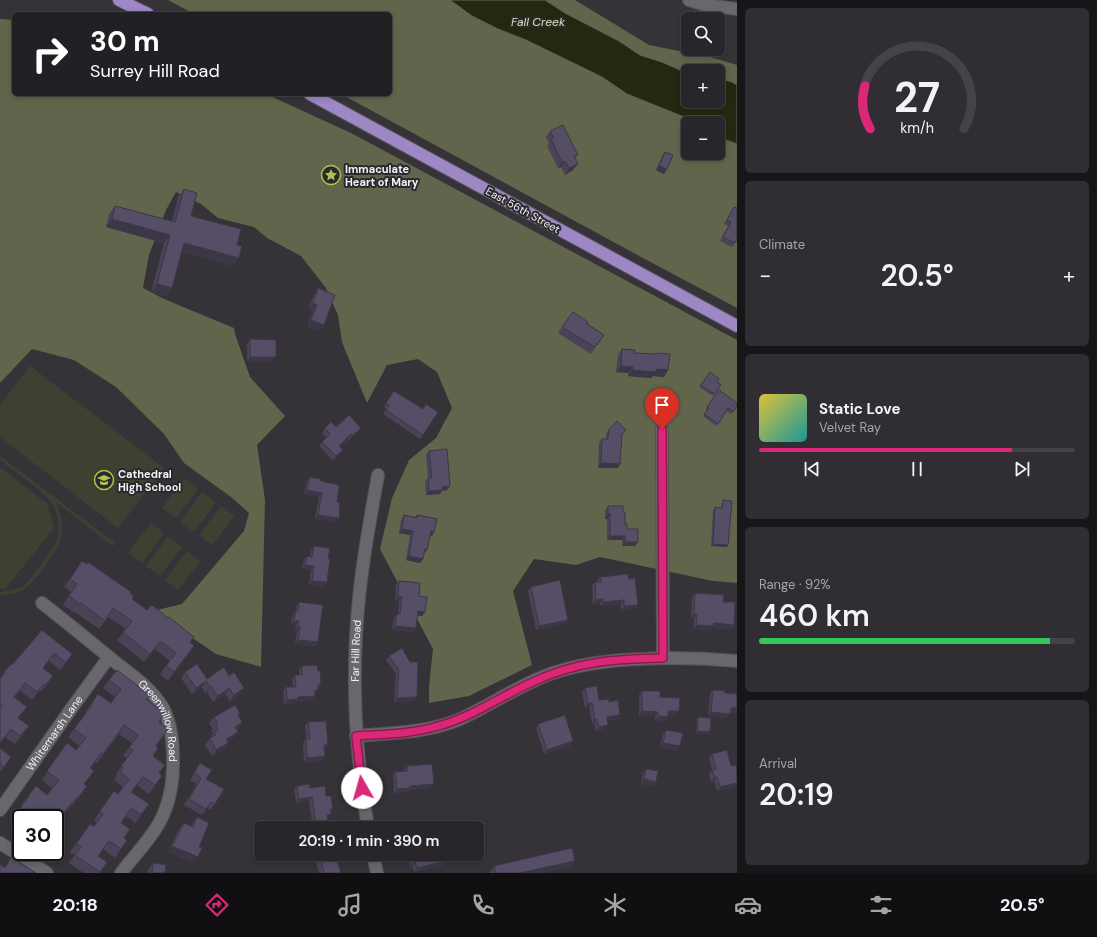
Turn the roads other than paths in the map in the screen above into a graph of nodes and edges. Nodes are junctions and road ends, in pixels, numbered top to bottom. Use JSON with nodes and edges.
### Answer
{"nodes":[{"id":1,"x":119,"y":0,"type":"edge"},
{"id":2,"x":689,"y":0,"type":"edge"},
{"id":3,"x":737,"y":9,"type":"edge"},
{"id":4,"x":144,"y":12,"type":"edge"},
{"id":5,"x":314,"y":96,"type":"edge"},
{"id":6,"x":737,"y":326,"type":"edge"},
{"id":7,"x":662,"y":429,"type":"dead end"},
{"id":8,"x":378,"y":474,"type":"dead end"},
{"id":9,"x":42,"y":603,"type":"dead end"},
{"id":10,"x":109,"y":657,"type":"junction"},
{"id":11,"x":663,"y":658,"type":"junction"},
{"id":12,"x":737,"y":660,"type":"edge"},
{"id":13,"x":356,"y":736,"type":"junction"},
{"id":14,"x":0,"y":810,"type":"edge"},
{"id":15,"x":367,"y":821,"type":"edge"},
{"id":16,"x":0,"y":843,"type":"edge"},
{"id":17,"x":374,"y":861,"type":"edge"},
{"id":18,"x":47,"y":873,"type":"edge"},
{"id":19,"x":121,"y":873,"type":"edge"},
{"id":20,"x":377,"y":873,"type":"edge"}],
"edges":[{"from":1,"to":4,"type":"main road"},
{"from":2,"to":3,"type":"street"},
{"from":5,"to":6,"type":"main road","name":"East 56th Street"},
{"from":7,"to":11,"type":"street"},
{"from":8,"to":13,"type":"street","name":"Far Hill Road"},
{"from":9,"to":10,"type":"street","name":"Greenwillow Road"},
{"from":10,"to":14,"type":"street","name":"Whitemarsh Lane"},
{"from":10,"to":19,"type":"street","name":"Greenwillow Road"},
{"from":11,"to":12,"type":"street"},
{"from":11,"to":13,"type":"street"},
{"from":13,"to":15,"type":"street","name":"Far Hill Road"},
{"from":16,"to":18,"type":"street"},
{"from":17,"to":20,"type":"street"}]}
